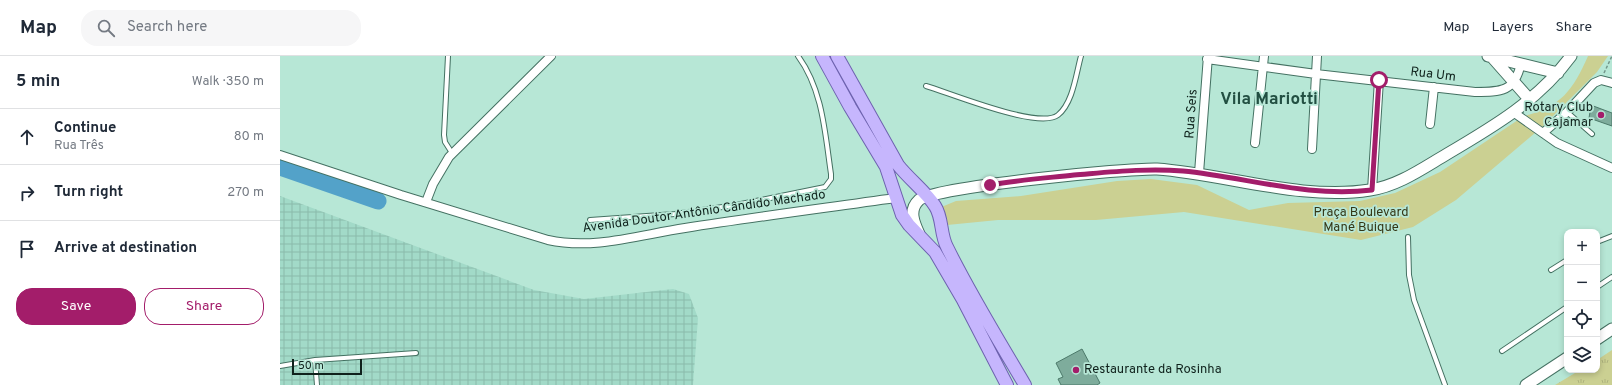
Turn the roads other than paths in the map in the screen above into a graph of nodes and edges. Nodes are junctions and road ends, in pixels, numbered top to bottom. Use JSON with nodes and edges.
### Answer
{"nodes":[{"id":1,"x":448,"y":56,"type":"edge"},
{"id":2,"x":551,"y":56,"type":"edge"},
{"id":3,"x":798,"y":56,"type":"edge"},
{"id":4,"x":822,"y":56,"type":"edge"},
{"id":5,"x":837,"y":56,"type":"edge"},
{"id":6,"x":1082,"y":56,"type":"edge"},
{"id":7,"x":1264,"y":56,"type":"edge"},
{"id":8,"x":1317,"y":56,"type":"edge"},
{"id":9,"x":1571,"y":56,"type":"edge"},
{"id":10,"x":1208,"y":57,"type":"edge"},
{"id":11,"x":1490,"y":57,"type":"edge"},
{"id":12,"x":1521,"y":64,"type":"junction"},
{"id":13,"x":1264,"y":66,"type":"junction"},
{"id":14,"x":1558,"y":73,"type":"junction"},
{"id":15,"x":1316,"y":74,"type":"junction"},
{"id":16,"x":1379,"y":80,"type":"junction"},
{"id":17,"x":1514,"y":82,"type":"junction"},
{"id":18,"x":1612,"y":83,"type":"edge"},
{"id":19,"x":926,"y":86,"type":"dead end"},
{"id":20,"x":1434,"y":87,"type":"junction"},
{"id":21,"x":1530,"y":100,"type":"junction"},
{"id":22,"x":1513,"y":112,"type":"junction"},
{"id":23,"x":1567,"y":112,"type":"junction"},
{"id":24,"x":1430,"y":124,"type":"dead end"},
{"id":25,"x":1544,"y":133,"type":"junction"},
{"id":26,"x":1592,"y":134,"type":"dead end"},
{"id":27,"x":1255,"y":143,"type":"dead end"},
{"id":28,"x":1312,"y":148,"type":"dead end"},
{"id":29,"x":452,"y":153,"type":"junction"},
{"id":30,"x":280,"y":155,"type":"edge"},
{"id":31,"x":1612,"y":168,"type":"edge"},
{"id":32,"x":1199,"y":173,"type":"junction"},
{"id":33,"x":1372,"y":190,"type":"junction"},
{"id":34,"x":926,"y":195,"type":"junction"},
{"id":35,"x":895,"y":198,"type":"junction"},
{"id":36,"x":426,"y":202,"type":"junction"},
{"id":37,"x":590,"y":220,"type":"dead end"},
{"id":38,"x":919,"y":235,"type":"junction"},
{"id":39,"x":1612,"y":236,"type":"edge"},
{"id":40,"x":1408,"y":237,"type":"dead end"},
{"id":41,"x":1600,"y":241,"type":"edge"},
{"id":42,"x":1564,"y":262,"type":"edge"},
{"id":43,"x":1551,"y":270,"type":"dead end"},
{"id":44,"x":1612,"y":277,"type":"edge"},
{"id":45,"x":1600,"y":285,"type":"edge"},
{"id":46,"x":1564,"y":310,"type":"edge"},
{"id":47,"x":1612,"y":329,"type":"edge"},
{"id":48,"x":1600,"y":337,"type":"edge"},
{"id":49,"x":1502,"y":351,"type":"dead end"},
{"id":50,"x":416,"y":353,"type":"dead end"},
{"id":51,"x":315,"y":360,"type":"junction"},
{"id":52,"x":1564,"y":360,"type":"edge"},
{"id":53,"x":280,"y":366,"type":"edge"},
{"id":54,"x":317,"y":385,"type":"edge"},
{"id":55,"x":1008,"y":385,"type":"edge"},
{"id":56,"x":1025,"y":385,"type":"edge"},
{"id":57,"x":1445,"y":385,"type":"edge"},
{"id":58,"x":1526,"y":385,"type":"edge"}],
"edges":[{"from":1,"to":29,"type":"lane"},
{"from":2,"to":29,"type":"street"},
{"from":3,"to":37,"type":"lane"},
{"from":4,"to":35,"type":"main road"},
{"from":5,"to":34,"type":"main road"},
{"from":6,"to":19,"type":"lane"},
{"from":7,"to":13,"type":"street"},
{"from":8,"to":15,"type":"street"},
{"from":9,"to":14,"type":"street"},
{"from":10,"to":13,"type":"street","name":"Rua Um"},
{"from":10,"to":32,"type":"street","name":"Rua Seis"},
{"from":11,"to":12,"type":"street"},
{"from":11,"to":17,"type":"street"},
{"from":12,"to":14,"type":"street"},
{"from":12,"to":17,"type":"street"},
{"from":13,"to":15,"type":"street","name":"Rua Um"},
{"from":13,"to":27,"type":"street"},
{"from":14,"to":21,"type":"street"},
{"from":15,"to":16,"type":"street","name":"Rua Um"},
{"from":15,"to":28,"type":"street"},
{"from":16,"to":20,"type":"street","name":"Rua Um"},
{"from":16,"to":33,"type":"street"},
{"from":17,"to":20,"type":"street","name":"Rua Um"},
{"from":17,"to":21,"type":"street"},
{"from":18,"to":23,"type":"street"},
{"from":20,"to":24,"type":"street"},
{"from":21,"to":22,"type":"street"},
{"from":22,"to":25,"type":"street"},
{"from":22,"to":33,"type":"street"},
{"from":23,"to":25,"type":"street"},
{"from":23,"to":26,"type":"lane"},
{"from":25,"to":31,"type":"street"},
{"from":29,"to":36,"type":"street"},
{"from":30,"to":36,"type":"street","name":"Avenida Doutor Antônio Cândido Machado"},
{"from":32,"to":33,"type":"street"},
{"from":32,"to":34,"type":"street"},
{"from":34,"to":38,"type":"street"},
{"from":34,"to":56,"type":"main road"},
{"from":35,"to":36,"type":"street","name":"Avenida Doutor Antônio Cândido Machado"},
{"from":35,"to":38,"type":"main road"},
{"from":38,"to":55,"type":"main road"},
{"from":39,"to":41,"type":"lane"},
{"from":40,"to":57,"type":"lane"},
{"from":42,"to":43,"type":"lane"},
{"from":44,"to":45,"type":"lane"},
{"from":46,"to":49,"type":"lane"},
{"from":47,"to":48,"type":"street"},
{"from":50,"to":51,"type":"lane"},
{"from":51,"to":53,"type":"lane"},
{"from":51,"to":54,"type":"lane"},
{"from":52,"to":58,"type":"street"}]}
